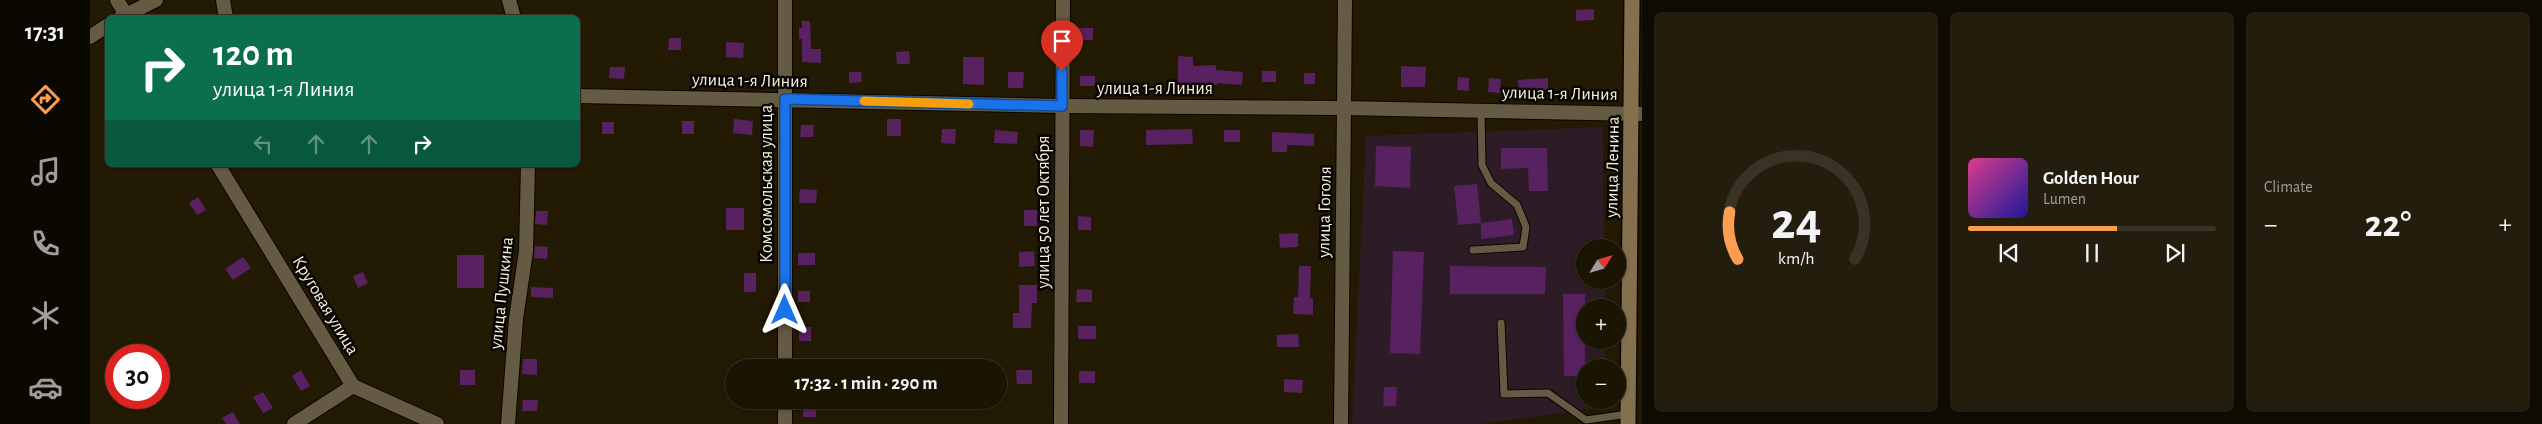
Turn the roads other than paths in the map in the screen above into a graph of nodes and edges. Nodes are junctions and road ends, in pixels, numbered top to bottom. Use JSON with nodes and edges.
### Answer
{"nodes":[{"id":1,"x":117,"y":0,"type":"edge"},
{"id":2,"x":156,"y":0,"type":"edge"},
{"id":3,"x":223,"y":0,"type":"edge"},
{"id":4,"x":509,"y":0,"type":"edge"},
{"id":5,"x":785,"y":0,"type":"edge"},
{"id":6,"x":1063,"y":0,"type":"edge"},
{"id":7,"x":1345,"y":0,"type":"edge"},
{"id":8,"x":1632,"y":0,"type":"edge"},
{"id":9,"x":124,"y":15,"type":"edge"},
{"id":10,"x":127,"y":15,"type":"edge"},
{"id":11,"x":226,"y":15,"type":"edge"},
{"id":12,"x":513,"y":15,"type":"edge"},
{"id":13,"x":105,"y":28,"type":"edge"},
{"id":14,"x":90,"y":37,"type":"edge"},
{"id":15,"x":580,"y":96,"type":"edge"},
{"id":16,"x":785,"y":99,"type":"junction"},
{"id":17,"x":1062,"y":106,"type":"junction"},
{"id":18,"x":1344,"y":108,"type":"junction"},
{"id":19,"x":1481,"y":110,"type":"junction"},
{"id":20,"x":1637,"y":114,"type":"edge"},
{"id":21,"x":219,"y":167,"type":"edge"},
{"id":22,"x":528,"y":167,"type":"edge"},
{"id":23,"x":1473,"y":250,"type":"dead end"},
{"id":24,"x":1501,"y":323,"type":"dead end"},
{"id":25,"x":785,"y":359,"type":"edge"},
{"id":26,"x":354,"y":386,"type":"junction"},
{"id":27,"x":785,"y":409,"type":"edge"},
{"id":28,"x":1628,"y":419,"type":"edge"},
{"id":29,"x":294,"y":424,"type":"edge"},
{"id":30,"x":437,"y":424,"type":"edge"},
{"id":31,"x":508,"y":424,"type":"edge"},
{"id":32,"x":786,"y":424,"type":"edge"},
{"id":33,"x":1061,"y":424,"type":"edge"},
{"id":34,"x":1341,"y":424,"type":"edge"}],
"edges":[{"from":1,"to":9,"type":"street"},
{"from":2,"to":10,"type":"street"},
{"from":3,"to":11,"type":"street"},
{"from":4,"to":12,"type":"street"},
{"from":5,"to":16,"type":"street","name":"Комсомольская улица"},
{"from":6,"to":17,"type":"street","name":"улица 50 лет Октября"},
{"from":7,"to":18,"type":"street","name":"улица Гоголя"},
{"from":8,"to":20,"type":"main road","name":"улица Ленина"},
{"from":13,"to":14,"type":"street"},
{"from":15,"to":16,"type":"street","name":"улица 1-я Линия"},
{"from":16,"to":17,"type":"street","name":"улица 1-я Линия"},
{"from":16,"to":25,"type":"street","name":"Комсомольская улица"},
{"from":17,"to":18,"type":"street","name":"улица 1-я Линия"},
{"from":17,"to":33,"type":"street","name":"улица 50 лет Октября"},
{"from":18,"to":19,"type":"street","name":"улица 1-я Линия"},
{"from":18,"to":34,"type":"street","name":"улица Гоголя"},
{"from":19,"to":20,"type":"street","name":"улица 1-я Линия"},
{"from":19,"to":23,"type":"lane"},
{"from":20,"to":28,"type":"main road","name":"улица Ленина"},
{"from":21,"to":26,"type":"street","name":"Круговая улица"},
{"from":22,"to":31,"type":"street","name":"улица Пушкина"},
{"from":24,"to":28,"type":"lane"},
{"from":26,"to":29,"type":"street"},
{"from":26,"to":30,"type":"street"},
{"from":27,"to":32,"type":"street"}]}
